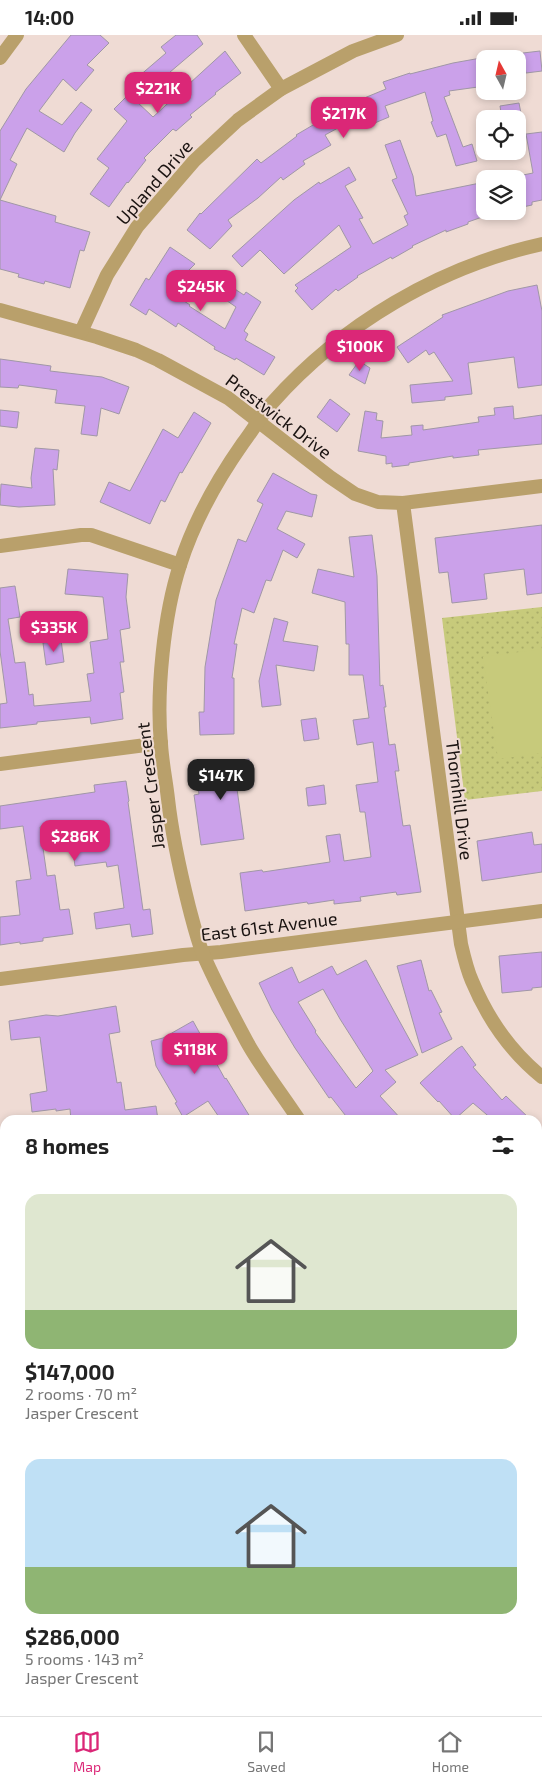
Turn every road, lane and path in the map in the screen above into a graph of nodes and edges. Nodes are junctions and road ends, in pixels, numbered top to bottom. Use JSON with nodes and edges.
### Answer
{"nodes":[{"id":1,"x":17,"y":35,"type":"edge"},
{"id":2,"x":244,"y":35,"type":"edge"},
{"id":3,"x":397,"y":35,"type":"edge"},
{"id":4,"x":0,"y":58,"type":"edge"},
{"id":5,"x":280,"y":89,"type":"junction"},
{"id":6,"x":542,"y":244,"type":"edge"},
{"id":7,"x":0,"y":310,"type":"edge"},
{"id":8,"x":82,"y":332,"type":"junction"},
{"id":9,"x":258,"y":421,"type":"junction"},
{"id":10,"x":542,"y":486,"type":"edge"},
{"id":11,"x":403,"y":503,"type":"junction"},
{"id":12,"x":0,"y":546,"type":"edge"},
{"id":13,"x":180,"y":565,"type":"junction"},
{"id":14,"x":161,"y":743,"type":"junction"},
{"id":15,"x":0,"y":765,"type":"edge"},
{"id":16,"x":542,"y":911,"type":"edge"},
{"id":17,"x":458,"y":922,"type":"junction"},
{"id":18,"x":203,"y":953,"type":"junction"},
{"id":19,"x":0,"y":979,"type":"edge"},
{"id":20,"x":542,"y":1077,"type":"edge"},
{"id":21,"x":296,"y":1115,"type":"edge"}],
"edges":[{"from":1,"to":4,"type":"street"},
{"from":2,"to":5,"type":"street"},
{"from":3,"to":5,"type":"street","name":"Upland Drive"},
{"from":5,"to":8,"type":"street","name":"Upland Drive"},
{"from":6,"to":9,"type":"street","name":"Jasper Crescent"},
{"from":7,"to":8,"type":"street","name":"Prestwick Drive"},
{"from":8,"to":9,"type":"street","name":"Prestwick Drive"},
{"from":9,"to":11,"type":"street","name":"Prestwick Drive"},
{"from":9,"to":13,"type":"street","name":"Jasper Crescent"},
{"from":10,"to":11,"type":"street","name":"Prestwick Drive"},
{"from":11,"to":17,"type":"street","name":"Thornhill Drive"},
{"from":12,"to":13,"type":"street"},
{"from":13,"to":14,"type":"street","name":"Jasper Crescent"},
{"from":14,"to":15,"type":"street"},
{"from":14,"to":18,"type":"street","name":"Jasper Crescent"},
{"from":16,"to":17,"type":"street","name":"East 61st Avenue"},
{"from":17,"to":18,"type":"street","name":"East 61st Avenue"},
{"from":17,"to":20,"type":"street","name":"Thornhill Drive"},
{"from":18,"to":19,"type":"street","name":"East 61st Avenue"},
{"from":18,"to":21,"type":"street","name":"Jasper Crescent"}]}
